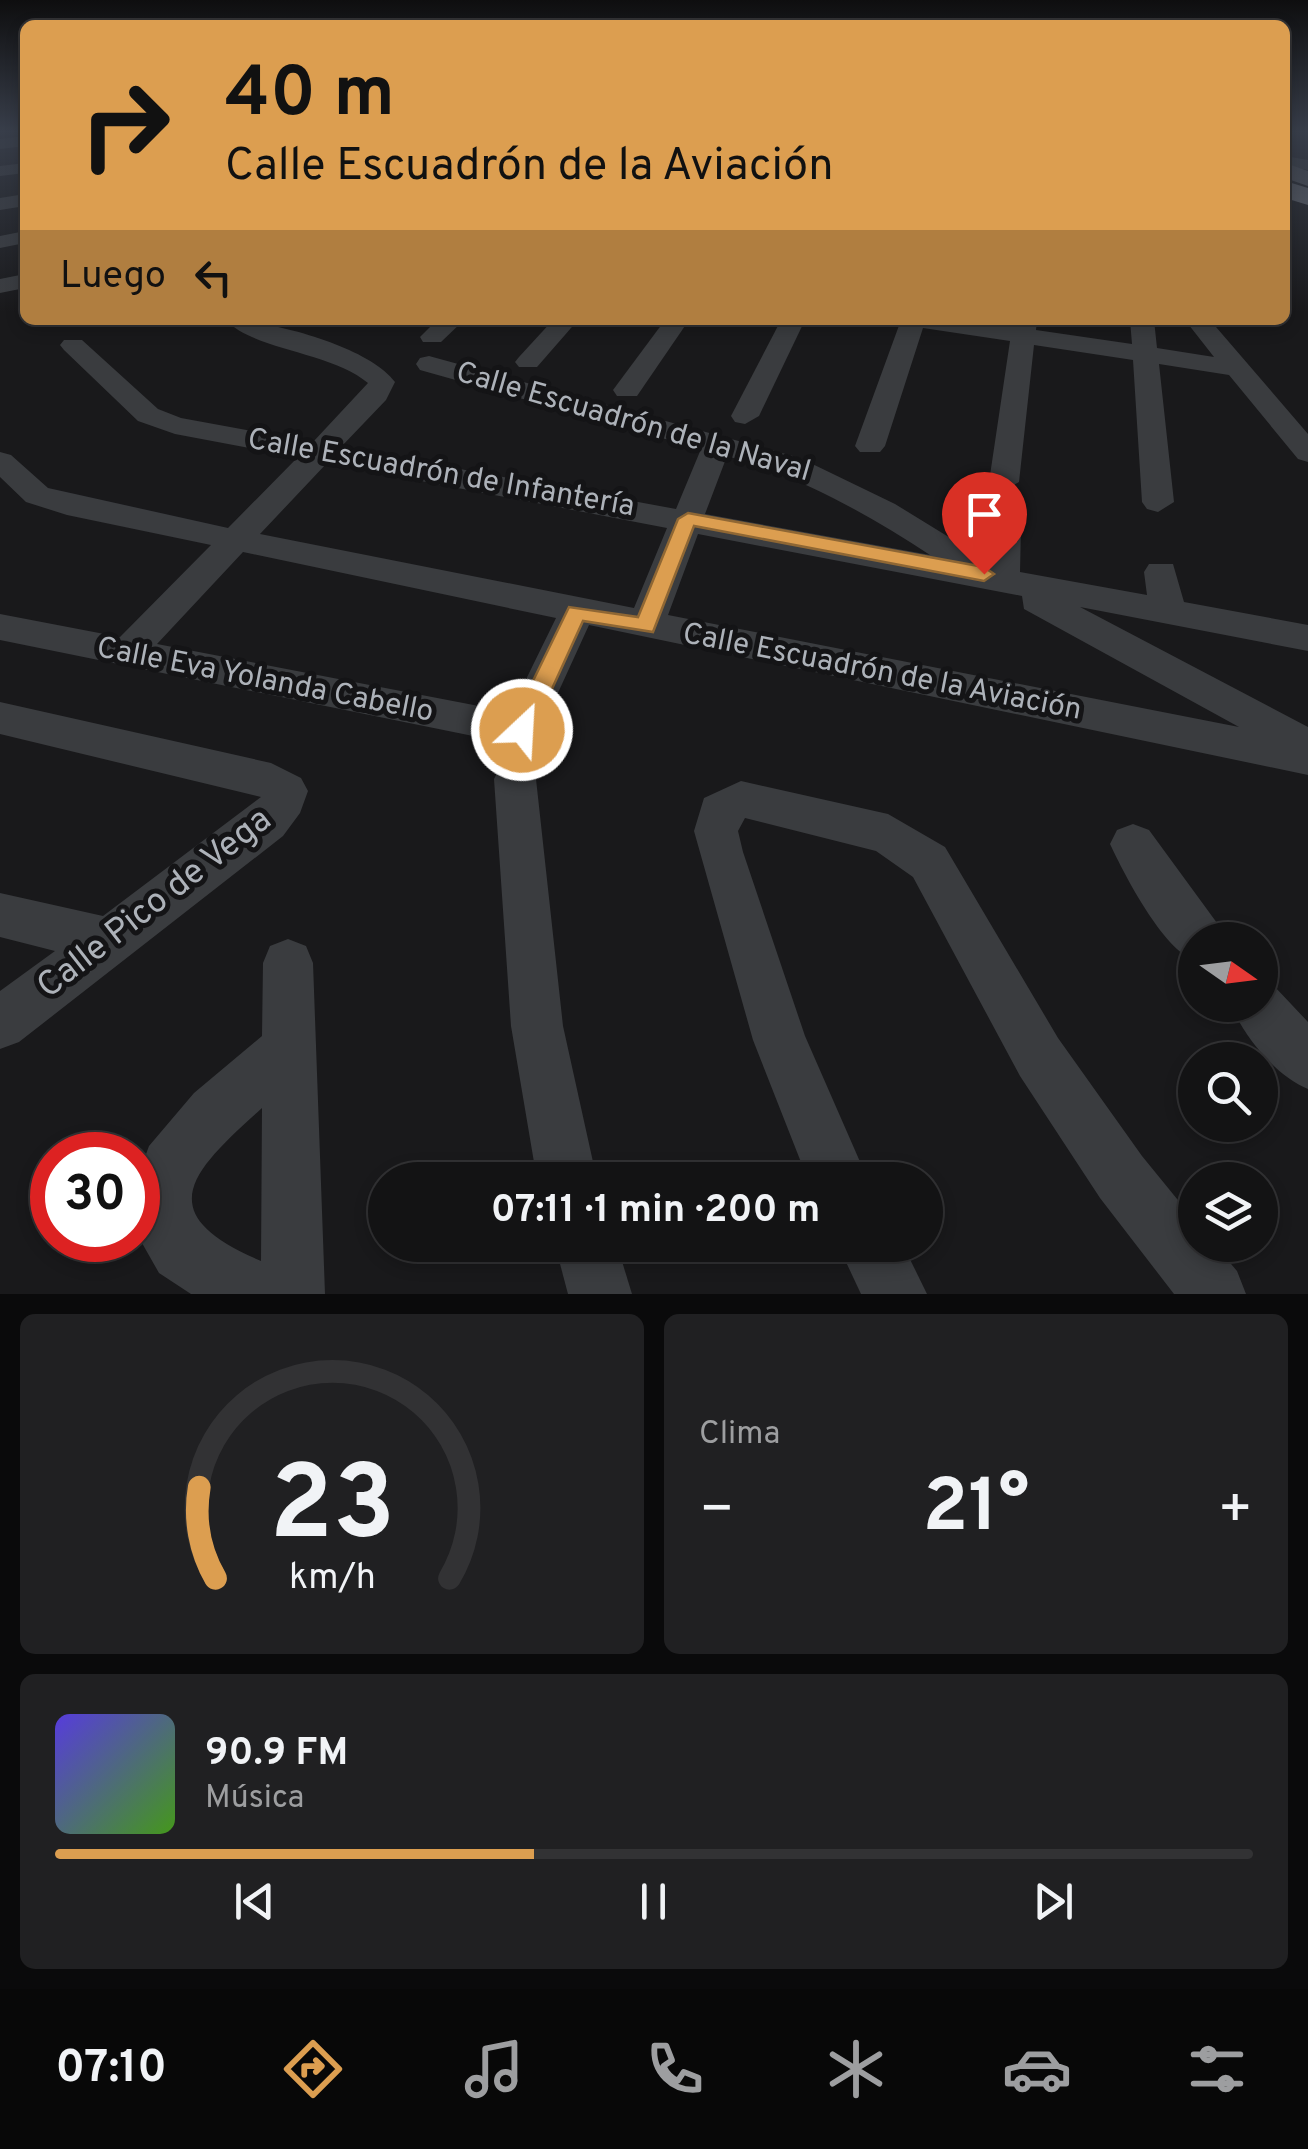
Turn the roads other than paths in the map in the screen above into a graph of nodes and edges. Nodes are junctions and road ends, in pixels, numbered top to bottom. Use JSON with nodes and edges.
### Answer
{"nodes":[{"id":1,"x":249,"y":325,"type":"edge"},
{"id":2,"x":561,"y":325,"type":"edge"},
{"id":3,"x":674,"y":325,"type":"edge"},
{"id":4,"x":790,"y":325,"type":"edge"},
{"id":5,"x":914,"y":325,"type":"edge"},
{"id":6,"x":984,"y":325,"type":"edge"},
{"id":7,"x":1142,"y":325,"type":"edge"},
{"id":8,"x":1201,"y":325,"type":"edge"},
{"id":9,"x":1024,"y":328,"type":"edge"},
{"id":10,"x":438,"y":340,"type":"edge"},
{"id":11,"x":73,"y":345,"type":"dead end"},
{"id":12,"x":1142,"y":354,"type":"junction"},
{"id":13,"x":528,"y":362,"type":"dead end"},
{"id":14,"x":1236,"y":368,"type":"junction"},
{"id":15,"x":628,"y":390,"type":"dead end"},
{"id":16,"x":745,"y":416,"type":"dead end"},
{"id":17,"x":718,"y":442,"type":"junction"},
{"id":18,"x":870,"y":446,"type":"dead end"},
{"id":19,"x":321,"y":452,"type":"junction"},
{"id":20,"x":1308,"y":453,"type":"edge"},
{"id":21,"x":0,"y":461,"type":"edge"},
{"id":22,"x":1004,"y":482,"type":"dead end"},
{"id":23,"x":1158,"y":502,"type":"dead end"},
{"id":24,"x":688,"y":519,"type":"junction"},
{"id":25,"x":1005,"y":528,"type":"dead end"},
{"id":26,"x":234,"y":538,"type":"junction"},
{"id":27,"x":1160,"y":572,"type":"dead end"},
{"id":28,"x":993,"y":576,"type":"junction"},
{"id":29,"x":576,"y":612,"type":"junction"},
{"id":30,"x":1168,"y":613,"type":"junction"},
{"id":31,"x":645,"y":626,"type":"junction"},
{"id":32,"x":0,"y":627,"type":"edge"},
{"id":33,"x":1308,"y":638,"type":"edge"},
{"id":34,"x":125,"y":655,"type":"junction"},
{"id":35,"x":0,"y":718,"type":"edge"},
{"id":36,"x":1308,"y":746,"type":"edge"},
{"id":37,"x":1308,"y":758,"type":"edge"},
{"id":38,"x":516,"y":779,"type":"dead end"},
{"id":39,"x":1133,"y":844,"type":"dead end"},
{"id":40,"x":0,"y":915,"type":"edge"},
{"id":41,"x":1186,"y":922,"type":"edge"},
{"id":42,"x":108,"y":940,"type":"junction"},
{"id":43,"x":288,"y":963,"type":"dead end"},
{"id":44,"x":1272,"y":1022,"type":"edge"},
{"id":45,"x":0,"y":1024,"type":"edge"},
{"id":46,"x":289,"y":1049,"type":"junction"},
{"id":47,"x":1308,"y":1062,"type":"edge"},
{"id":48,"x":564,"y":1162,"type":"edge"},
{"id":49,"x":831,"y":1162,"type":"edge"},
{"id":50,"x":591,"y":1262,"type":"edge"},
{"id":51,"x":878,"y":1262,"type":"edge"},
{"id":52,"x":263,"y":1294,"type":"edge"},
{"id":53,"x":293,"y":1294,"type":"edge"},
{"id":54,"x":600,"y":1294,"type":"edge"},
{"id":55,"x":895,"y":1294,"type":"edge"},
{"id":56,"x":1214,"y":1294,"type":"edge"}],
"edges":[{"from":1,"to":19,"type":"street"},
{"from":2,"to":13,"type":"street"},
{"from":3,"to":15,"type":"street"},
{"from":4,"to":16,"type":"street"},
{"from":5,"to":18,"type":"street"},
{"from":6,"to":9,"type":"street"},
{"from":7,"to":12,"type":"street"},
{"from":8,"to":14,"type":"street"},
{"from":9,"to":12,"type":"street"},
{"from":9,"to":22,"type":"street"},
{"from":10,"to":17,"type":"street","name":"Calle Escuadrón de la Naval"},
{"from":11,"to":19,"type":"street","name":"Calle Escuadrón de Infantería"},
{"from":12,"to":14,"type":"street"},
{"from":12,"to":23,"type":"street"},
{"from":14,"to":20,"type":"street"},
{"from":17,"to":24,"type":"street"},
{"from":17,"to":28,"type":"street","name":"Calle Escuadrón de la Naval"},
{"from":19,"to":24,"type":"street","name":"Calle Escuadrón de Infantería"},
{"from":19,"to":26,"type":"street"},
{"from":21,"to":26,"type":"street","name":"Calle Escuadrón de la Aviación"},
{"from":24,"to":28,"type":"street","name":"Calle Escuadrón de Infantería"},
{"from":24,"to":31,"type":"street"},
{"from":25,"to":28,"type":"street"},
{"from":26,"to":29,"type":"street","name":"Calle Escuadrón de la Aviación"},
{"from":26,"to":34,"type":"street"},
{"from":27,"to":30,"type":"street"},
{"from":28,"to":30,"type":"street","name":"Calle Escuadrón de Infantería"},
{"from":28,"to":36,"type":"street","name":"Calle Escuadrón de la Naval"},
{"from":29,"to":31,"type":"street","name":"Calle Escuadrón de la Aviación"},
{"from":29,"to":34,"type":"street","name":"Calle Eva Yolanda Cabello"},
{"from":30,"to":33,"type":"street","name":"Calle Escuadrón de Infantería"},
{"from":31,"to":37,"type":"street","name":"Calle Escuadrón de la Aviación"},
{"from":32,"to":34,"type":"street","name":"Calle Eva Yolanda Cabello"},
{"from":35,"to":42,"type":"street","name":"Calle Pico de Vega"},
{"from":38,"to":48,"type":"street"},
{"from":39,"to":41,"type":"street"},
{"from":40,"to":42,"type":"street"},
{"from":42,"to":45,"type":"street","name":"Calle Pico de Vega"},
{"from":43,"to":46,"type":"street"},
{"from":44,"to":47,"type":"street"},
{"from":46,"to":52,"type":"street"},
{"from":46,"to":53,"type":"street"},
{"from":49,"to":56,"type":"street"},
{"from":50,"to":54,"type":"street"},
{"from":51,"to":55,"type":"street"}]}
